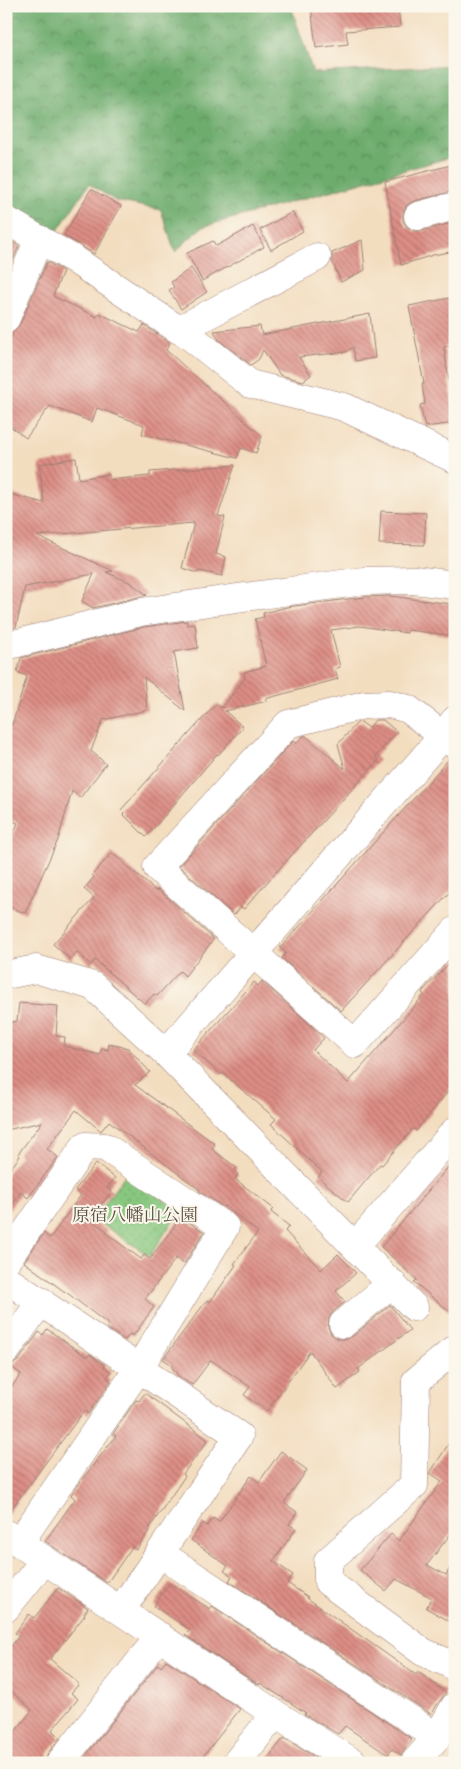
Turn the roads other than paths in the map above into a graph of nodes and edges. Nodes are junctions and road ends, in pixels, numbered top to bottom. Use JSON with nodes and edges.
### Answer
{"nodes":[{"id":1,"x":455,"y":206,"type":"edge"},
{"id":2,"x":418,"y":216,"type":"dead end"},
{"id":3,"x":6,"y":220,"type":"edge"},
{"id":4,"x":39,"y":239,"type":"junction"},
{"id":5,"x":316,"y":257,"type":"dead end"},
{"id":6,"x":6,"y":318,"type":"edge"},
{"id":7,"x":178,"y":330,"type":"junction"},
{"id":8,"x":455,"y":459,"type":"edge"},
{"id":9,"x":455,"y":585,"type":"edge"},
{"id":10,"x":6,"y":646,"type":"edge"},
{"id":11,"x":451,"y":734,"type":"edge"},
{"id":12,"x":455,"y":931,"type":"edge"},
{"id":13,"x":253,"y":954,"type":"junction"},
{"id":14,"x":6,"y":974,"type":"edge"},
{"id":15,"x":166,"y":1053,"type":"junction"},
{"id":16,"x":455,"y":1131,"type":"edge"},
{"id":17,"x":356,"y":1245,"type":"junction"},
{"id":18,"x":6,"y":1262,"type":"edge"},
{"id":19,"x":6,"y":1279,"type":"edge"},
{"id":20,"x":392,"y":1284,"type":"junction"},
{"id":21,"x":41,"y":1301,"type":"junction"},
{"id":22,"x":414,"y":1307,"type":"dead end"},
{"id":23,"x":343,"y":1324,"type":"dead end"},
{"id":24,"x":455,"y":1348,"type":"edge"},
{"id":25,"x":6,"y":1351,"type":"edge"},
{"id":26,"x":139,"y":1368,"type":"junction"},
{"id":27,"x":12,"y":1539,"type":"edge"},
{"id":28,"x":161,"y":1554,"type":"junction"},
{"id":29,"x":44,"y":1561,"type":"junction"},
{"id":30,"x":6,"y":1608,"type":"edge"},
{"id":31,"x":121,"y":1610,"type":"junction"},
{"id":32,"x":160,"y":1636,"type":"junction"},
{"id":33,"x":455,"y":1668,"type":"edge"},
{"id":34,"x":455,"y":1706,"type":"edge"},
{"id":35,"x":275,"y":1714,"type":"junction"},
{"id":36,"x":436,"y":1737,"type":"junction"},
{"id":37,"x":60,"y":1763,"type":"edge"},
{"id":38,"x":236,"y":1763,"type":"edge"},
{"id":39,"x":354,"y":1763,"type":"edge"},
{"id":40,"x":414,"y":1763,"type":"edge"}],
"edges":[{"from":1,"to":2,"type":"street"},
{"from":3,"to":4,"type":"street"},
{"from":4,"to":6,"type":"street"},
{"from":4,"to":7,"type":"street"},
{"from":5,"to":7,"type":"street"},
{"from":7,"to":8,"type":"street"},
{"from":9,"to":10,"type":"street"},
{"from":11,"to":13,"type":"street"},
{"from":11,"to":13,"type":"street"},
{"from":12,"to":13,"type":"street"},
{"from":13,"to":15,"type":"street"},
{"from":14,"to":15,"type":"street"},
{"from":15,"to":17,"type":"street"},
{"from":16,"to":17,"type":"street"},
{"from":17,"to":20,"type":"street"},
{"from":18,"to":26,"type":"street"},
{"from":19,"to":21,"type":"street"},
{"from":20,"to":22,"type":"street"},
{"from":20,"to":23,"type":"street"},
{"from":21,"to":25,"type":"street"},
{"from":21,"to":26,"type":"street"},
{"from":24,"to":33,"type":"street"},
{"from":26,"to":27,"type":"street"},
{"from":26,"to":28,"type":"street"},
{"from":27,"to":29,"type":"street"},
{"from":28,"to":31,"type":"street"},
{"from":28,"to":36,"type":"street"},
{"from":29,"to":30,"type":"street"},
{"from":29,"to":31,"type":"street"},
{"from":31,"to":32,"type":"street"},
{"from":32,"to":35,"type":"street"},
{"from":32,"to":37,"type":"street"},
{"from":34,"to":36,"type":"street"},
{"from":35,"to":38,"type":"street"},
{"from":35,"to":39,"type":"street"},
{"from":36,"to":40,"type":"street"}]}
